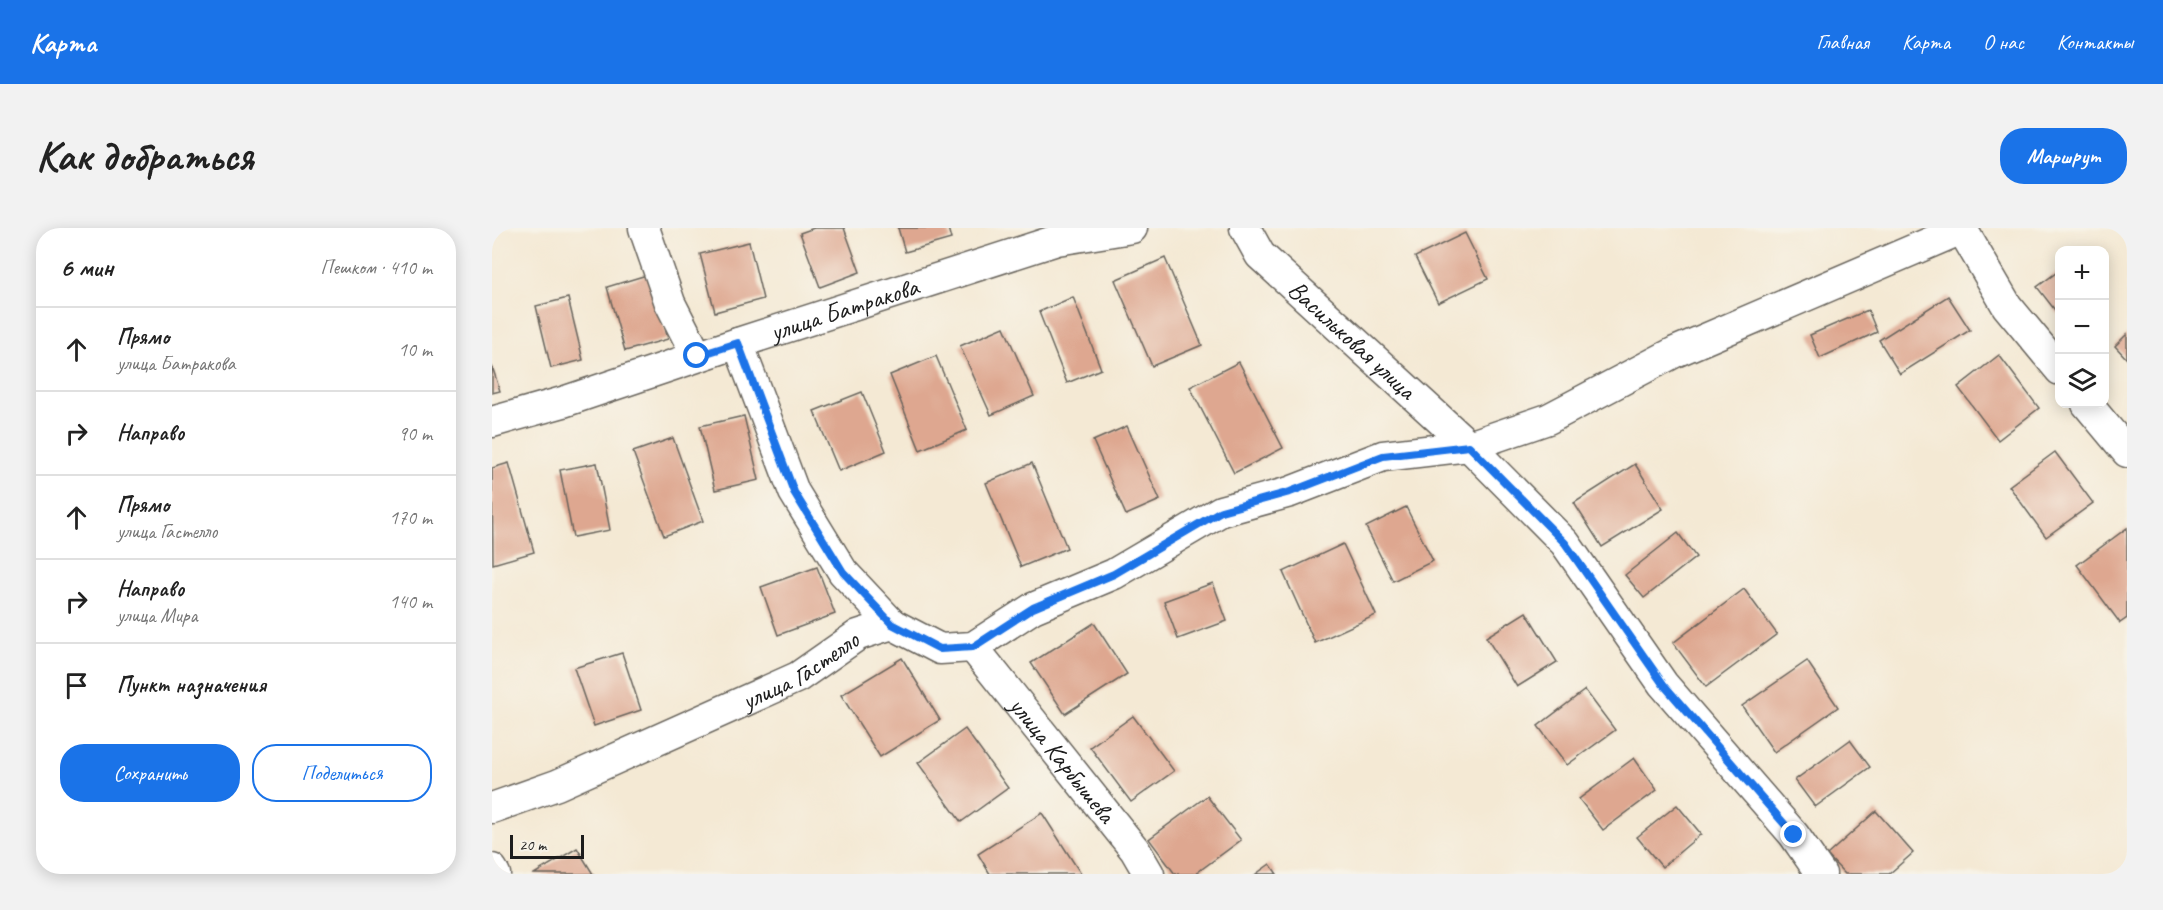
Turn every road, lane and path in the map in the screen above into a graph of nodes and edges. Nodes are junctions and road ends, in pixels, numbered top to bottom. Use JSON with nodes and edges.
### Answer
{"nodes":[{"id":1,"x":644,"y":228,"type":"edge"},
{"id":2,"x":1132,"y":228,"type":"edge"},
{"id":3,"x":1245,"y":228,"type":"edge"},
{"id":4,"x":1963,"y":229,"type":"edge"},
{"id":5,"x":738,"y":343,"type":"junction"},
{"id":6,"x":697,"y":356,"type":"junction"},
{"id":7,"x":2055,"y":364,"type":"edge"},
{"id":8,"x":2090,"y":408,"type":"edge"},
{"id":9,"x":492,"y":422,"type":"edge"},
{"id":10,"x":1469,"y":446,"type":"junction"},
{"id":11,"x":2127,"y":452,"type":"edge"},
{"id":12,"x":892,"y":624,"type":"junction"},
{"id":13,"x":973,"y":647,"type":"junction"},
{"id":14,"x":492,"y":808,"type":"edge"},
{"id":15,"x":492,"y":869,"type":"edge"},
{"id":16,"x":495,"y":874,"type":"edge"},
{"id":17,"x":1149,"y":874,"type":"edge"},
{"id":18,"x":1821,"y":874,"type":"edge"}],
"edges":[{"from":1,"to":6,"type":"street"},
{"from":2,"to":5,"type":"street","name":"улица Батракова"},
{"from":3,"to":10,"type":"street","name":"Васильковая улица"},
{"from":4,"to":7,"type":"street"},
{"from":4,"to":10,"type":"street","name":"улица Гастелло"},
{"from":5,"to":6,"type":"street","name":"улица Батракова"},
{"from":5,"to":12,"type":"street"},
{"from":6,"to":9,"type":"street","name":"улица Батракова"},
{"from":8,"to":11,"type":"street"},
{"from":10,"to":13,"type":"street","name":"улица Гастелло"},
{"from":10,"to":18,"type":"street","name":"Васильковая улица"},
{"from":12,"to":13,"type":"street","name":"улица Гастелло"},
{"from":12,"to":14,"type":"street","name":"улица Гастелло"},
{"from":13,"to":17,"type":"street","name":"улица Карбышева"},
{"from":15,"to":16,"type":"street"}]}
